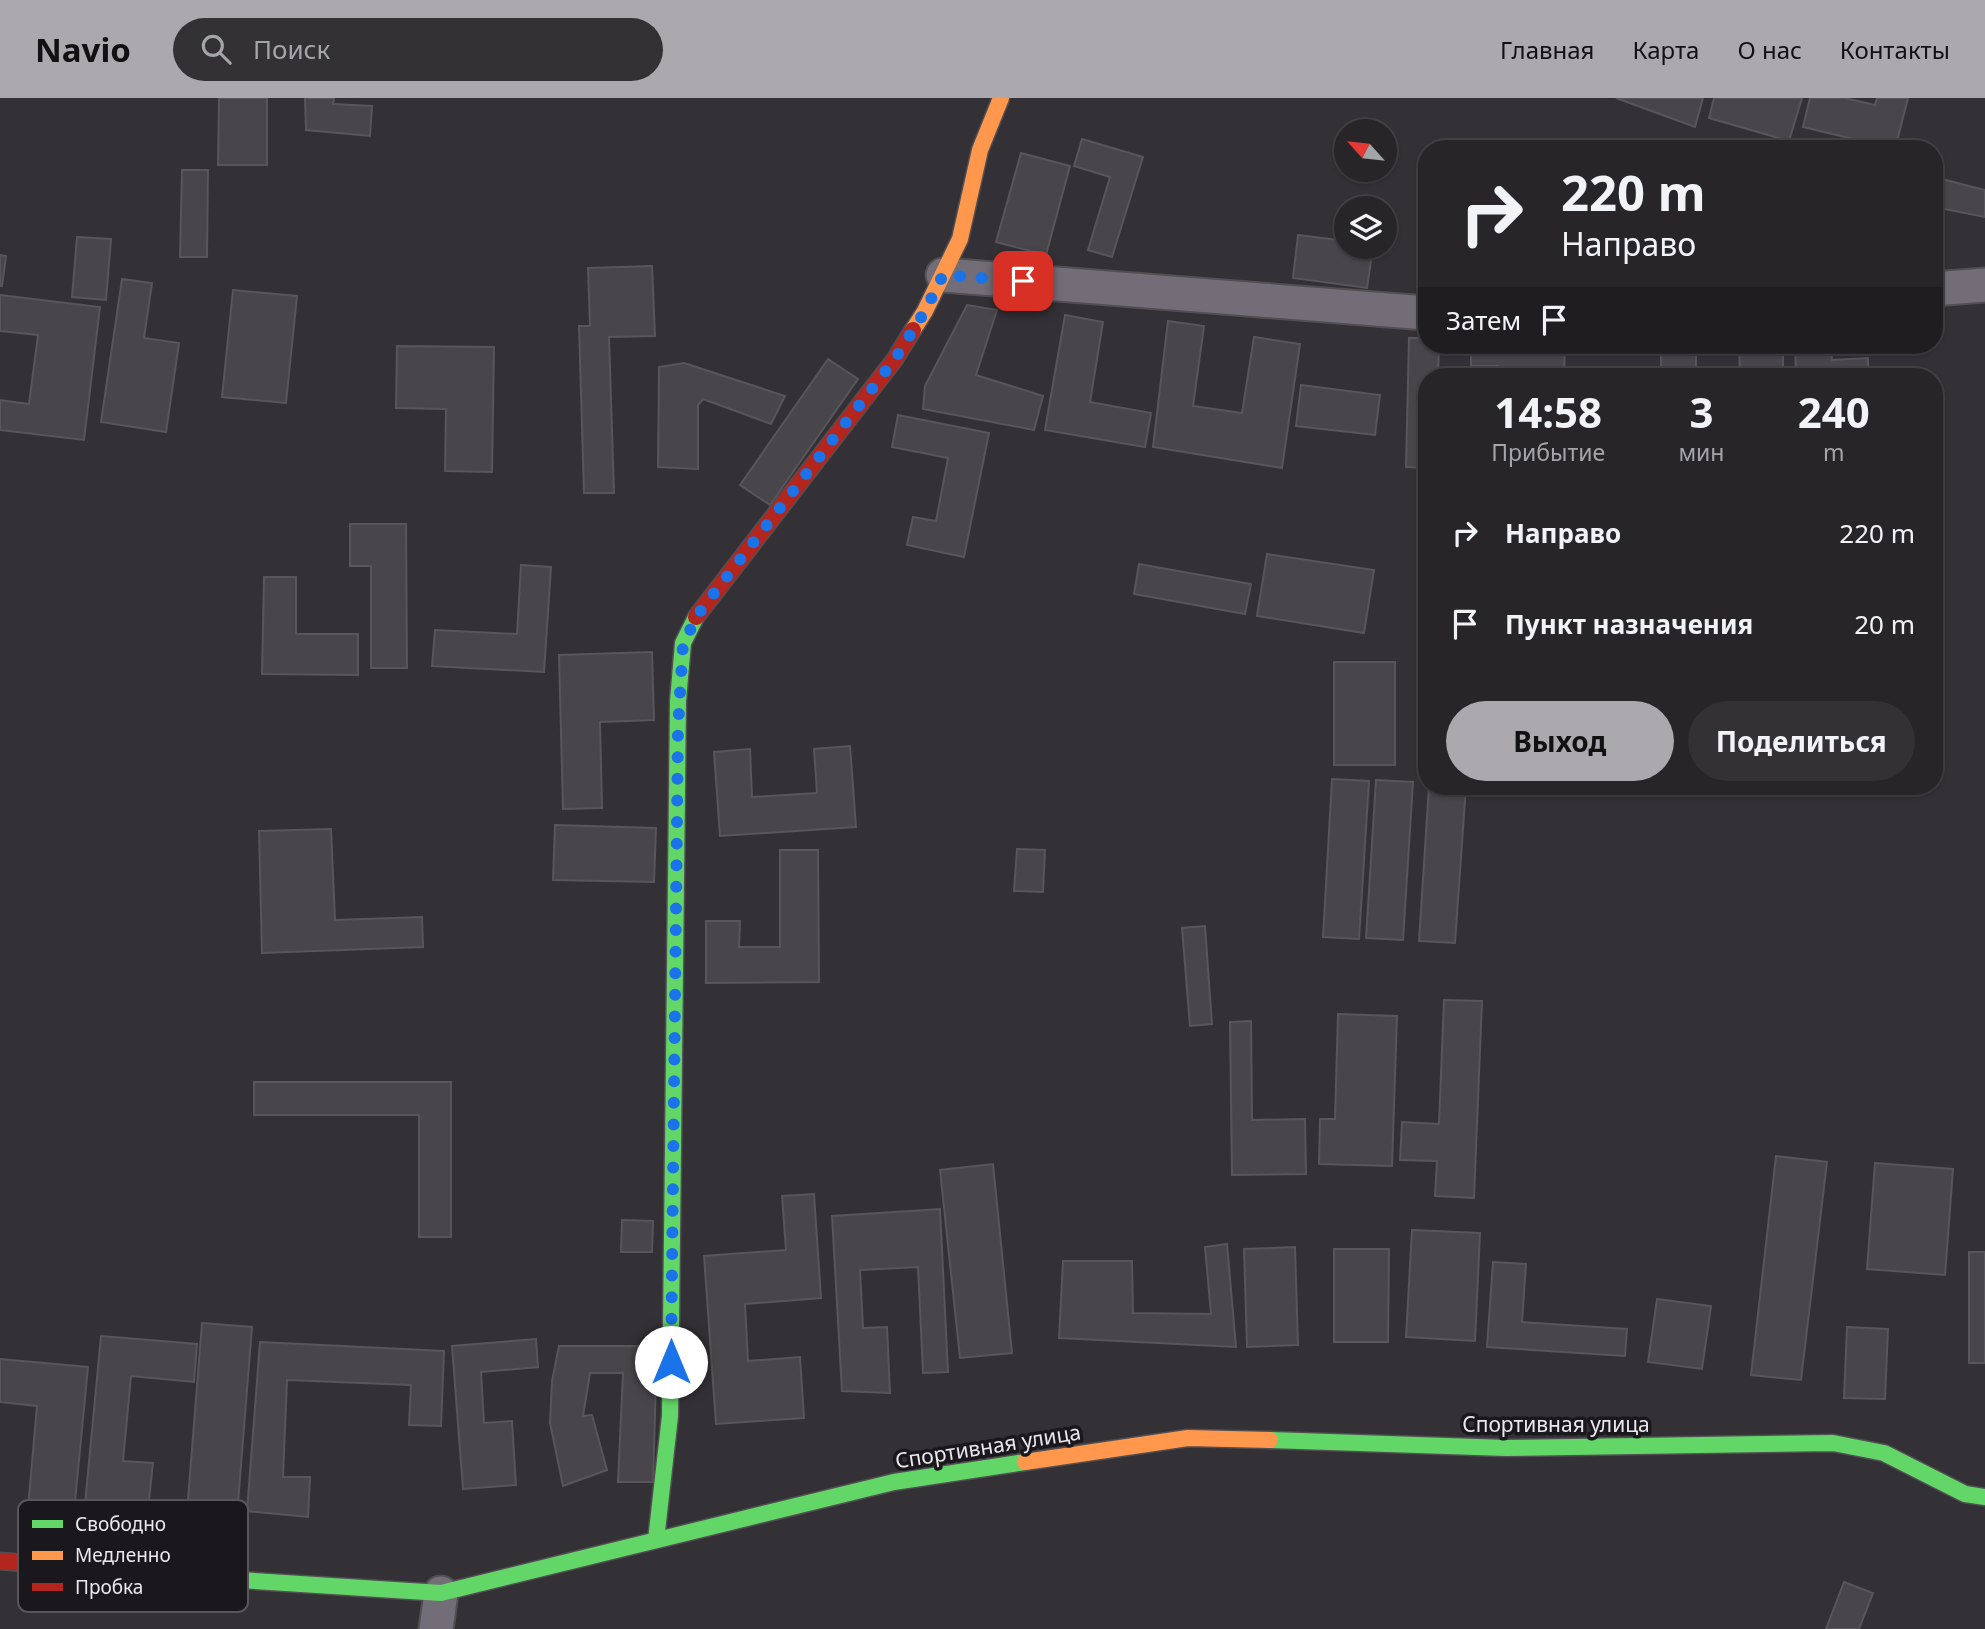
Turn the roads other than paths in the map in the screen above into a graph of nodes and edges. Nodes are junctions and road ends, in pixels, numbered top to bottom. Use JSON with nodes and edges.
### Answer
{"nodes":[{"id":1,"x":1001,"y":98,"type":"edge"},
{"id":2,"x":943,"y":275,"type":"junction"},
{"id":3,"x":1985,"y":285,"type":"edge"},
{"id":4,"x":1943,"y":288,"type":"edge"},
{"id":5,"x":1418,"y":312,"type":"edge"},
{"id":6,"x":1985,"y":1497,"type":"edge"},
{"id":7,"x":656,"y":1540,"type":"junction"},
{"id":8,"x":0,"y":1561,"type":"edge"},
{"id":9,"x":18,"y":1563,"type":"edge"},
{"id":10,"x":248,"y":1581,"type":"edge"},
{"id":11,"x":441,"y":1593,"type":"junction"},
{"id":12,"x":436,"y":1629,"type":"edge"}],
"edges":[{"from":1,"to":2,"type":"street"},
{"from":2,"to":5,"type":"street"},
{"from":2,"to":7,"type":"street"},
{"from":3,"to":4,"type":"street"},
{"from":6,"to":7,"type":"street","name":"Спортивная улица"},
{"from":7,"to":11,"type":"street","name":"Спортивная улица"},
{"from":8,"to":9,"type":"street","name":"Спортивная улица"},
{"from":10,"to":11,"type":"street","name":"Спортивная улица"},
{"from":11,"to":12,"type":"street"}]}
